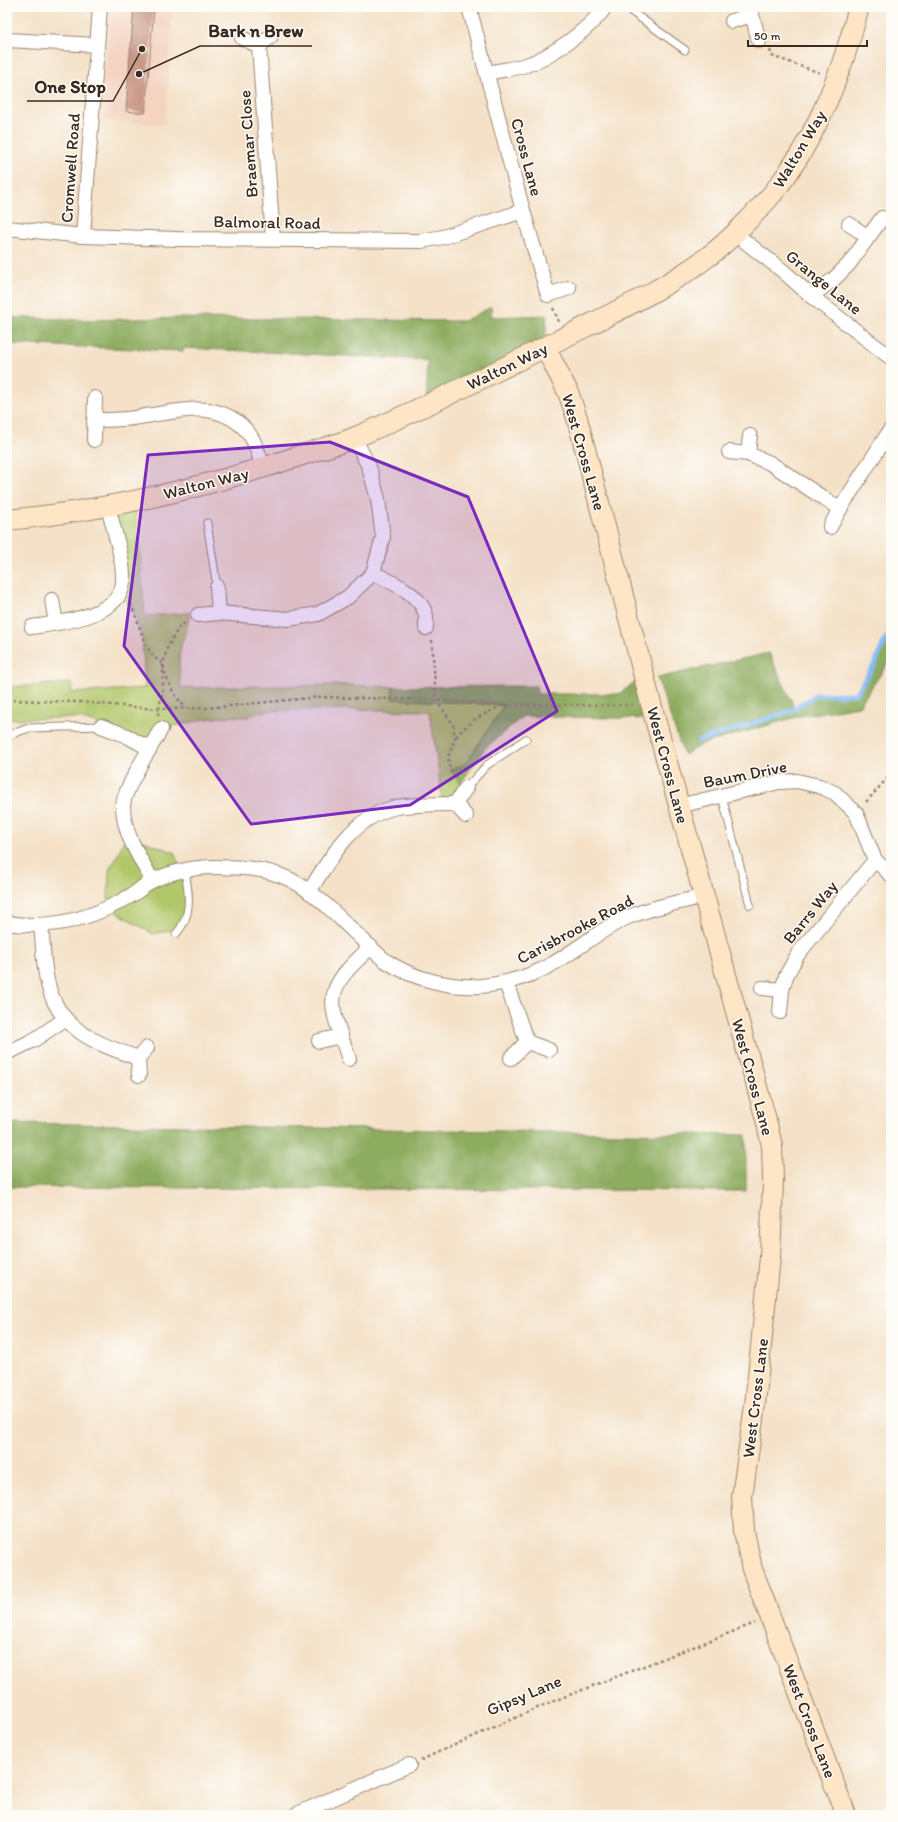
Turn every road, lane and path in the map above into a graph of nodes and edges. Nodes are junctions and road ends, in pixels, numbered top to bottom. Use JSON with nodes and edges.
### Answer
{"nodes":[{"id":1,"x":100,"y":7,"type":"edge"},
{"id":2,"x":469,"y":7,"type":"edge"},
{"id":3,"x":606,"y":7,"type":"edge"},
{"id":4,"x":625,"y":7,"type":"edge"},
{"id":5,"x":859,"y":7,"type":"edge"},
{"id":6,"x":751,"y":11,"type":"edge"},
{"id":7,"x":732,"y":21,"type":"dead end"},
{"id":8,"x":271,"y":36,"type":"dead end"},
{"id":9,"x":242,"y":38,"type":"dead end"},
{"id":10,"x":7,"y":40,"type":"edge"},
{"id":11,"x":758,"y":42,"type":"joint"},
{"id":12,"x":97,"y":45,"type":"junction"},
{"id":13,"x":259,"y":46,"type":"junction"},
{"id":14,"x":685,"y":50,"type":"dead end"},
{"id":15,"x":487,"y":73,"type":"junction"},
{"id":16,"x":835,"y":79,"type":"junction"},
{"id":17,"x":523,"y":211,"type":"junction"},
{"id":18,"x":882,"y":218,"type":"dead end"},
{"id":19,"x":849,"y":224,"type":"dead end"},
{"id":20,"x":7,"y":228,"type":"edge"},
{"id":21,"x":734,"y":233,"type":"junction"},
{"id":22,"x":83,"y":236,"type":"junction"},
{"id":23,"x":868,"y":237,"type":"junction"},
{"id":24,"x":274,"y":239,"type":"junction"},
{"id":25,"x":569,"y":288,"type":"dead end"},
{"id":26,"x":548,"y":295,"type":"junction"},
{"id":27,"x":811,"y":296,"type":"junction"},
{"id":28,"x":564,"y":337,"type":"junction"},
{"id":29,"x":545,"y":347,"type":"junction"},
{"id":30,"x":891,"y":358,"type":"edge"},
{"id":31,"x":95,"y":398,"type":"dead end"},
{"id":32,"x":94,"y":420,"type":"junction"},
{"id":33,"x":891,"y":429,"type":"edge"},
{"id":34,"x":750,"y":436,"type":"dead end"},
{"id":35,"x":354,"y":437,"type":"junction"},
{"id":36,"x":94,"y":440,"type":"dead end"},
{"id":37,"x":729,"y":452,"type":"dead end"},
{"id":38,"x":748,"y":454,"type":"junction"},
{"id":39,"x":263,"y":468,"type":"junction"},
{"id":40,"x":108,"y":506,"type":"junction"},
{"id":41,"x":840,"y":509,"type":"junction"},
{"id":42,"x":7,"y":520,"type":"edge"},
{"id":43,"x":207,"y":523,"type":"dead end"},
{"id":44,"x":830,"y":527,"type":"dead end"},
{"id":45,"x":373,"y":573,"type":"junction"},
{"id":46,"x":217,"y":587,"type":"joint"},
{"id":47,"x":120,"y":593,"type":"junction"},
{"id":48,"x":52,"y":600,"type":"dead end"},
{"id":49,"x":218,"y":613,"type":"junction"},
{"id":50,"x":198,"y":615,"type":"joint"},
{"id":51,"x":56,"y":623,"type":"junction"},
{"id":52,"x":32,"y":627,"type":"dead end"},
{"id":53,"x":426,"y":628,"type":"joint"},
{"id":54,"x":163,"y":664,"type":"junction"},
{"id":55,"x":7,"y":700,"type":"edge"},
{"id":56,"x":436,"y":700,"type":"junction"},
{"id":57,"x":504,"y":705,"type":"junction"},
{"id":58,"x":157,"y":709,"type":"junction"},
{"id":59,"x":186,"y":709,"type":"junction"},
{"id":60,"x":652,"y":710,"type":"junction"},
{"id":61,"x":102,"y":726,"type":"joint"},
{"id":62,"x":161,"y":729,"type":"dead end"},
{"id":63,"x":12,"y":734,"type":"dead end"},
{"id":64,"x":455,"y":738,"type":"junction"},
{"id":65,"x":526,"y":739,"type":"dead end"},
{"id":66,"x":150,"y":749,"type":"junction"},
{"id":67,"x":891,"y":774,"type":"edge"},
{"id":68,"x":466,"y":788,"type":"junction"},
{"id":69,"x":722,"y":796,"type":"junction"},
{"id":70,"x":455,"y":804,"type":"junction"},
{"id":71,"x":679,"y":806,"type":"junction"},
{"id":72,"x":856,"y":813,"type":"junction"},
{"id":73,"x":466,"y":816,"type":"dead end"},
{"id":74,"x":875,"y":860,"type":"junction"},
{"id":75,"x":185,"y":870,"type":"junction"},
{"id":76,"x":891,"y":875,"type":"edge"},
{"id":77,"x":152,"y":880,"type":"junction"},
{"id":78,"x":309,"y":892,"type":"junction"},
{"id":79,"x":704,"y":896,"type":"junction"},
{"id":80,"x":750,"y":905,"type":"dead end"},
{"id":81,"x":7,"y":922,"type":"edge"},
{"id":82,"x":41,"y":925,"type":"junction"},
{"id":83,"x":176,"y":934,"type":"dead end"},
{"id":84,"x":371,"y":948,"type":"junction"},
{"id":85,"x":506,"y":983,"type":"junction"},
{"id":86,"x":762,"y":988,"type":"dead end"},
{"id":87,"x":782,"y":990,"type":"junction"},
{"id":88,"x":780,"y":1012,"type":"dead end"},
{"id":89,"x":65,"y":1019,"type":"junction"},
{"id":90,"x":341,"y":1036,"type":"junction"},
{"id":91,"x":319,"y":1042,"type":"dead end"},
{"id":92,"x":527,"y":1042,"type":"junction"},
{"id":93,"x":549,"y":1050,"type":"dead end"},
{"id":94,"x":7,"y":1053,"type":"edge"},
{"id":95,"x":511,"y":1058,"type":"dead end"},
{"id":96,"x":349,"y":1059,"type":"dead end"},
{"id":97,"x":139,"y":1075,"type":"dead end"},
{"id":98,"x":770,"y":1617,"type":"junction"},
{"id":99,"x":409,"y":1765,"type":"joint"},
{"id":100,"x":295,"y":1815,"type":"edge"},
{"id":101,"x":846,"y":1815,"type":"edge"}],
"edges":[{"from":1,"to":12,"type":"street","name":"Cromwell Road"},
{"from":2,"to":15,"type":"street","name":"Cross Lane"},
{"from":3,"to":15,"type":"street"},
{"from":4,"to":14,"type":"lane"},
{"from":5,"to":16,"type":"street","name":"Walton Way"},
{"from":6,"to":7,"type":"street"},
{"from":6,"to":11,"type":"street"},
{"from":8,"to":13,"type":"street"},
{"from":9,"to":13,"type":"street"},
{"from":10,"to":12,"type":"street"},
{"from":11,"to":16,"type":"path"},
{"from":12,"to":22,"type":"street","name":"Cromwell Road"},
{"from":13,"to":24,"type":"street","name":"Braemar Close"},
{"from":15,"to":17,"type":"street","name":"Cross Lane"},
{"from":16,"to":21,"type":"street","name":"Walton Way"},
{"from":17,"to":24,"type":"street","name":"Balmoral Road"},
{"from":17,"to":26,"type":"street","name":"Cross Lane"},
{"from":18,"to":23,"type":"street"},
{"from":19,"to":23,"type":"street"},
{"from":20,"to":22,"type":"street","name":"Balmoral Road"},
{"from":21,"to":27,"type":"street","name":"Grange Lane"},
{"from":21,"to":28,"type":"street","name":"Walton Way"},
{"from":22,"to":24,"type":"street","name":"Balmoral Road"},
{"from":23,"to":27,"type":"street"},
{"from":25,"to":26,"type":"street"},
{"from":26,"to":28,"type":"path"},
{"from":27,"to":30,"type":"street","name":"Grange Lane"},
{"from":28,"to":29,"type":"street","name":"Walton Way"},
{"from":29,"to":35,"type":"street","name":"Walton Way"},
{"from":29,"to":60,"type":"street","name":"West Cross Lane"},
{"from":31,"to":32,"type":"street"},
{"from":32,"to":36,"type":"street"},
{"from":32,"to":39,"type":"street"},
{"from":33,"to":41,"type":"street"},
{"from":34,"to":38,"type":"street"},
{"from":35,"to":39,"type":"street","name":"Walton Way"},
{"from":35,"to":45,"type":"street"},
{"from":37,"to":38,"type":"street"},
{"from":38,"to":41,"type":"street"},
{"from":39,"to":40,"type":"street","name":"Walton Way"},
{"from":40,"to":42,"type":"street","name":"Walton Way"},
{"from":40,"to":47,"type":"street"},
{"from":41,"to":44,"type":"street"},
{"from":43,"to":46,"type":"lane"},
{"from":45,"to":49,"type":"street"},
{"from":45,"to":53,"type":"street"},
{"from":46,"to":49,"type":"street"},
{"from":47,"to":51,"type":"street"},
{"from":47,"to":54,"type":"path"},
{"from":48,"to":51,"type":"street"},
{"from":49,"to":50,"type":"street"},
{"from":50,"to":54,"type":"path"},
{"from":51,"to":52,"type":"street"},
{"from":53,"to":56,"type":"path"},
{"from":54,"to":58,"type":"path"},
{"from":54,"to":59,"type":"path"},
{"from":55,"to":58,"type":"path"},
{"from":56,"to":57,"type":"path"},
{"from":56,"to":59,"type":"path"},
{"from":56,"to":64,"type":"path"},
{"from":57,"to":60,"type":"path"},
{"from":57,"to":64,"type":"path"},
{"from":58,"to":59,"type":"path"},
{"from":60,"to":71,"type":"street","name":"West Cross Lane"},
{"from":61,"to":63,"type":"lane"},
{"from":61,"to":66,"type":"street"},
{"from":62,"to":66,"type":"street"},
{"from":64,"to":68,"type":"path"},
{"from":65,"to":68,"type":"lane"},
{"from":66,"to":77,"type":"street"},
{"from":67,"to":72,"type":"path"},
{"from":68,"to":70,"type":"street"},
{"from":69,"to":71,"type":"street","name":"Baum Drive"},
{"from":69,"to":72,"type":"street","name":"Baum Drive"},
{"from":69,"to":80,"type":"lane"},
{"from":70,"to":73,"type":"street"},
{"from":70,"to":78,"type":"street"},
{"from":71,"to":79,"type":"street","name":"West Cross Lane"},
{"from":72,"to":74,"type":"street","name":"Baum Drive"},
{"from":74,"to":76,"type":"street","name":"Baum Drive"},
{"from":74,"to":87,"type":"street","name":"Barrs Way"},
{"from":75,"to":77,"type":"street","name":"Carisbrooke Road"},
{"from":75,"to":78,"type":"street","name":"Carisbrooke Road"},
{"from":75,"to":83,"type":"lane"},
{"from":77,"to":82,"type":"street","name":"Carisbrooke Road"},
{"from":78,"to":84,"type":"street","name":"Carisbrooke Road"},
{"from":79,"to":85,"type":"street","name":"Carisbrooke Road"},
{"from":79,"to":98,"type":"street","name":"West Cross Lane"},
{"from":81,"to":82,"type":"street","name":"Carisbrooke Road"},
{"from":82,"to":89,"type":"street"},
{"from":84,"to":85,"type":"street","name":"Carisbrooke Road"},
{"from":84,"to":90,"type":"street"},
{"from":85,"to":92,"type":"street"},
{"from":86,"to":87,"type":"street"},
{"from":87,"to":88,"type":"street","name":"Barrs Way"},
{"from":89,"to":94,"type":"street"},
{"from":89,"to":97,"type":"street"},
{"from":90,"to":91,"type":"street"},
{"from":90,"to":96,"type":"street"},
{"from":92,"to":93,"type":"street"},
{"from":92,"to":95,"type":"street"},
{"from":98,"to":99,"type":"path","name":"Gipsy Lane"},
{"from":98,"to":101,"type":"street","name":"West Cross Lane"},
{"from":99,"to":100,"type":"street"}]}
